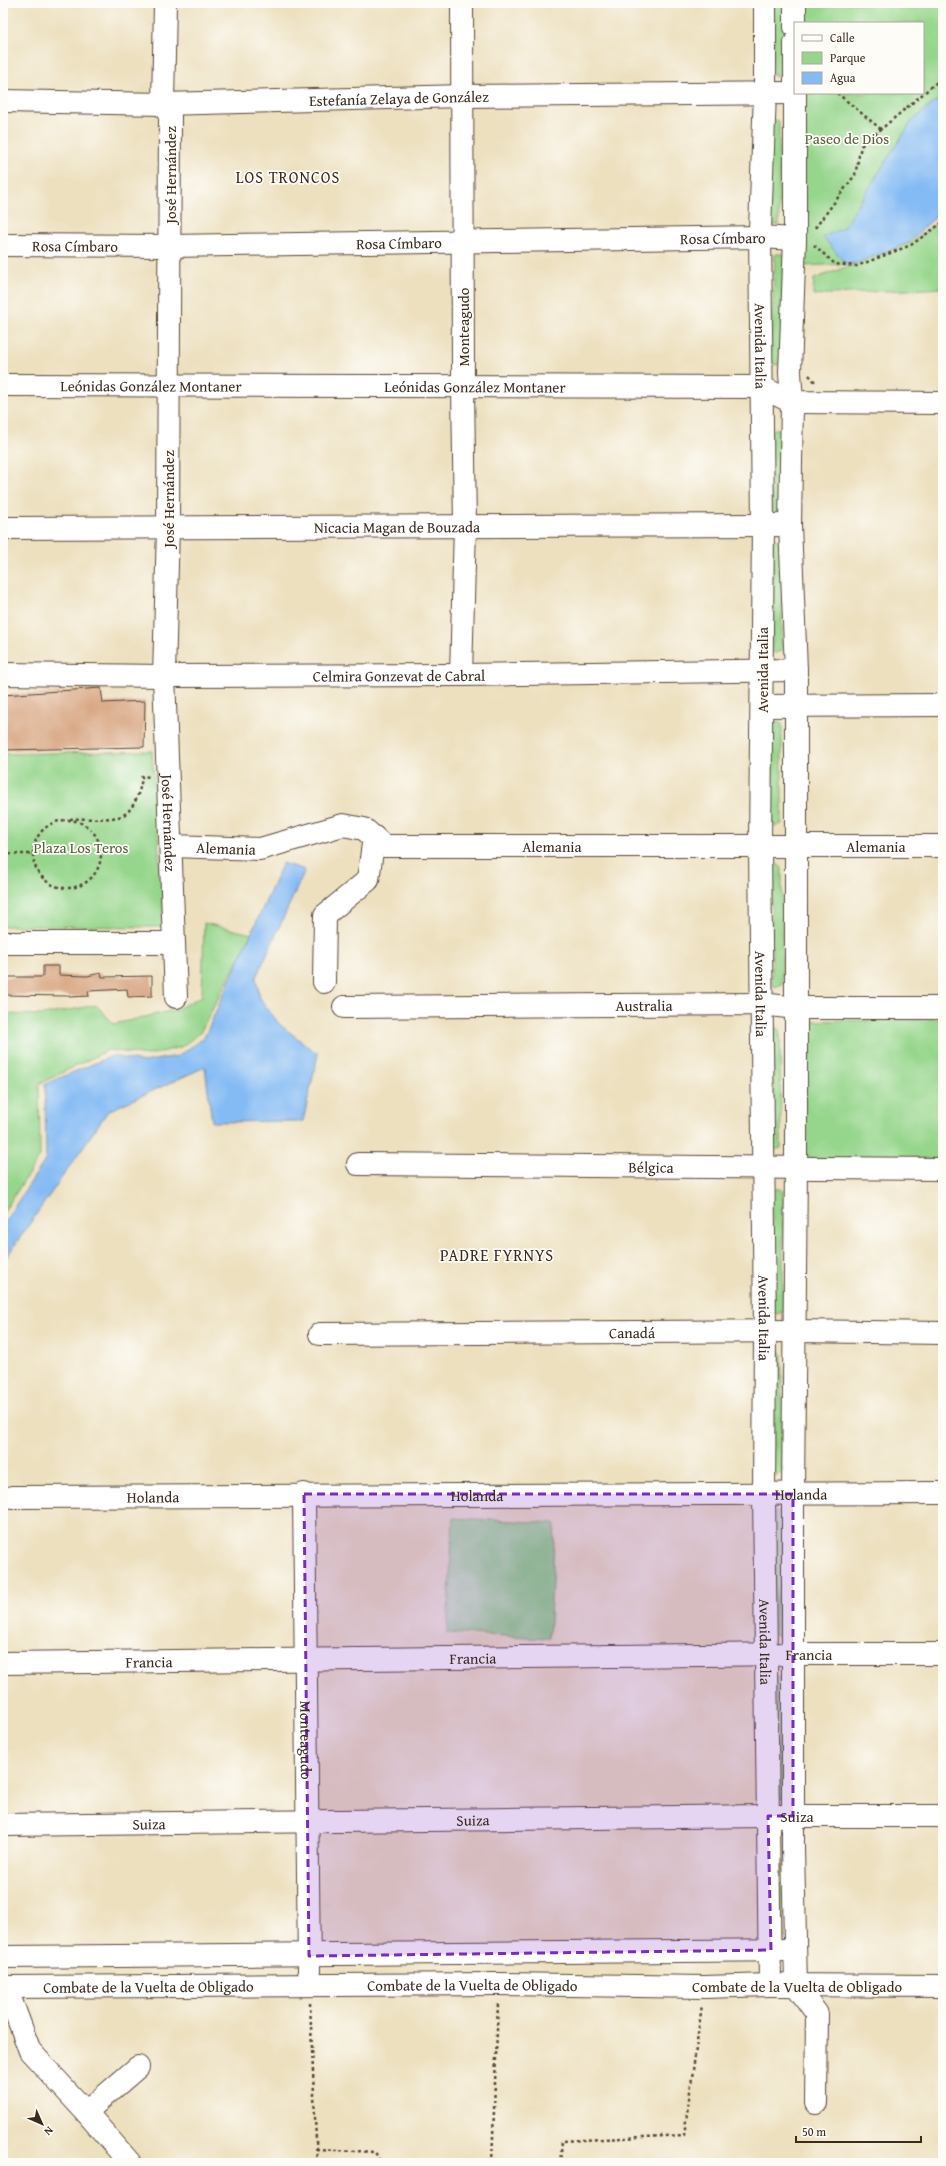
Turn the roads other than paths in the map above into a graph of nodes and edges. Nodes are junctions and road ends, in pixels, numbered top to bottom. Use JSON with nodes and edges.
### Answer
{"nodes":[{"id":1,"x":165,"y":3,"type":"edge"},
{"id":2,"x":462,"y":3,"type":"edge"},
{"id":3,"x":765,"y":3,"type":"edge"},
{"id":4,"x":795,"y":3,"type":"edge"},
{"id":5,"x":795,"y":22,"type":"edge"},
{"id":6,"x":765,"y":92,"type":"junction"},
{"id":7,"x":794,"y":93,"type":"edge"},
{"id":8,"x":795,"y":94,"type":"edge"},
{"id":9,"x":463,"y":96,"type":"junction"},
{"id":10,"x":3,"y":101,"type":"edge"},
{"id":11,"x":163,"y":104,"type":"junction"},
{"id":12,"x":760,"y":237,"type":"junction"},
{"id":13,"x":806,"y":240,"type":"junction"},
{"id":14,"x":463,"y":243,"type":"junction"},
{"id":15,"x":3,"y":244,"type":"edge"},
{"id":16,"x":170,"y":246,"type":"junction"},
{"id":17,"x":3,"y":386,"type":"edge"},
{"id":18,"x":761,"y":386,"type":"junction"},
{"id":19,"x":168,"y":387,"type":"junction"},
{"id":20,"x":463,"y":387,"type":"junction"},
{"id":21,"x":792,"y":402,"type":"junction"},
{"id":22,"x":943,"y":403,"type":"edge"},
{"id":23,"x":764,"y":525,"type":"junction"},
{"id":24,"x":790,"y":525,"type":"junction"},
{"id":25,"x":465,"y":526,"type":"junction"},
{"id":26,"x":168,"y":527,"type":"junction"},
{"id":27,"x":3,"y":528,"type":"edge"},
{"id":28,"x":761,"y":669,"type":"junction"},
{"id":29,"x":796,"y":670,"type":"junction"},
{"id":30,"x":3,"y":674,"type":"edge"},
{"id":31,"x":461,"y":675,"type":"junction"},
{"id":32,"x":164,"y":676,"type":"junction"},
{"id":33,"x":943,"y":705,"type":"edge"},
{"id":34,"x":762,"y":706,"type":"junction"},
{"id":35,"x":795,"y":707,"type":"junction"},
{"id":36,"x":374,"y":837,"type":"junction"},
{"id":37,"x":796,"y":845,"type":"junction"},
{"id":38,"x":172,"y":846,"type":"junction"},
{"id":39,"x":760,"y":846,"type":"junction"},
{"id":40,"x":943,"y":846,"type":"edge"},
{"id":41,"x":3,"y":943,"type":"edge"},
{"id":42,"x":173,"y":943,"type":"junction"},
{"id":43,"x":324,"y":982,"type":"dead end"},
{"id":44,"x":176,"y":997,"type":"dead end"},
{"id":45,"x":762,"y":1004,"type":"junction"},
{"id":46,"x":344,"y":1007,"type":"dead end"},
{"id":47,"x":796,"y":1008,"type":"junction"},
{"id":48,"x":943,"y":1008,"type":"edge"},
{"id":49,"x":358,"y":1164,"type":"dead end"},
{"id":50,"x":763,"y":1168,"type":"junction"},
{"id":51,"x":796,"y":1168,"type":"junction"},
{"id":52,"x":943,"y":1169,"type":"edge"},
{"id":53,"x":794,"y":1330,"type":"junction"},
{"id":54,"x":765,"y":1331,"type":"junction"},
{"id":55,"x":943,"y":1333,"type":"edge"},
{"id":56,"x":320,"y":1334,"type":"dead end"},
{"id":57,"x":943,"y":1493,"type":"edge"},
{"id":58,"x":304,"y":1494,"type":"junction"},
{"id":59,"x":764,"y":1494,"type":"junction"},
{"id":60,"x":793,"y":1494,"type":"junction"},
{"id":61,"x":12,"y":1497,"type":"dead end"},
{"id":62,"x":793,"y":1654,"type":"junction"},
{"id":63,"x":943,"y":1654,"type":"edge"},
{"id":64,"x":767,"y":1655,"type":"junction"},
{"id":65,"x":306,"y":1659,"type":"junction"},
{"id":66,"x":3,"y":1663,"type":"edge"},
{"id":67,"x":768,"y":1816,"type":"junction"},
{"id":68,"x":794,"y":1816,"type":"junction"},
{"id":69,"x":943,"y":1816,"type":"edge"},
{"id":70,"x":307,"y":1821,"type":"junction"},
{"id":71,"x":3,"y":1825,"type":"edge"},
{"id":72,"x":770,"y":1950,"type":"junction"},
{"id":73,"x":794,"y":1950,"type":"junction"},
{"id":74,"x":309,"y":1956,"type":"junction"},
{"id":75,"x":3,"y":1957,"type":"edge"},
{"id":76,"x":770,"y":1985,"type":"junction"},
{"id":77,"x":796,"y":1985,"type":"junction"},
{"id":78,"x":4,"y":1986,"type":"edge"},
{"id":79,"x":309,"y":1986,"type":"junction"},
{"id":80,"x":943,"y":1986,"type":"edge"},
{"id":81,"x":138,"y":2067,"type":"dead end"},
{"id":82,"x":816,"y":2103,"type":"dead end"},
{"id":83,"x":86,"y":2112,"type":"junction"},
{"id":84,"x":130,"y":2163,"type":"edge"}],
"edges":[{"from":1,"to":11,"type":"street","name":"José Hernández"},
{"from":2,"to":9,"type":"street","name":"Monteagudo"},
{"from":3,"to":6,"type":"street","name":"Avenida Italia"},
{"from":4,"to":5,"type":"street"},
{"from":6,"to":7,"type":"street","name":"Estefanía Zelaya de González"},
{"from":6,"to":9,"type":"street","name":"Estefanía Zelaya de González"},
{"from":6,"to":12,"type":"street","name":"Avenida Italia"},
{"from":8,"to":13,"type":"street","name":"Avenida Italia"},
{"from":9,"to":11,"type":"street","name":"Estefanía Zelaya de González"},
{"from":9,"to":14,"type":"street","name":"Monteagudo"},
{"from":10,"to":11,"type":"street","name":"Estefanía Zelaya de González"},
{"from":11,"to":16,"type":"street","name":"José Hernández"},
{"from":12,"to":13,"type":"street","name":"Rosa Címbaro"},
{"from":12,"to":14,"type":"street","name":"Rosa Címbaro"},
{"from":12,"to":18,"type":"street","name":"Avenida Italia"},
{"from":13,"to":21,"type":"street","name":"Avenida Italia"},
{"from":14,"to":16,"type":"street","name":"Rosa Címbaro"},
{"from":14,"to":20,"type":"street","name":"Monteagudo"},
{"from":15,"to":16,"type":"street","name":"Rosa Címbaro"},
{"from":16,"to":19,"type":"street","name":"José Hernández"},
{"from":17,"to":19,"type":"street","name":"Leónidas González Montaner"},
{"from":18,"to":20,"type":"street","name":"Leónidas González Montaner"},
{"from":18,"to":21,"type":"street","name":"Leónidas González Montaner"},
{"from":18,"to":23,"type":"street","name":"Avenida Italia"},
{"from":19,"to":20,"type":"street","name":"Leónidas González Montaner"},
{"from":19,"to":26,"type":"street","name":"José Hernández"},
{"from":20,"to":25,"type":"street","name":"Monteagudo"},
{"from":21,"to":22,"type":"street","name":"Leónidas González Montaner"},
{"from":21,"to":24,"type":"street","name":"Avenida Italia"},
{"from":23,"to":24,"type":"street","name":"Nicacia Magan de Bouzada"},
{"from":23,"to":25,"type":"street","name":"Nicacia Magan de Bouzada"},
{"from":23,"to":28,"type":"street","name":"Avenida Italia"},
{"from":24,"to":29,"type":"street","name":"Avenida Italia"},
{"from":25,"to":26,"type":"street","name":"Nicacia Magan de Bouzada"},
{"from":25,"to":31,"type":"street","name":"Monteagudo"},
{"from":26,"to":27,"type":"street","name":"Nicacia Magan de Bouzada"},
{"from":26,"to":32,"type":"street","name":"José Hernández"},
{"from":28,"to":29,"type":"street","name":"Celmira Gonzevat de Cabral"},
{"from":28,"to":31,"type":"street","name":"Celmira Gonzevat de Cabral"},
{"from":28,"to":34,"type":"street","name":"Avenida Italia"},
{"from":29,"to":35,"type":"street","name":"Avenida Italia"},
{"from":30,"to":32,"type":"street","name":"Celmira Gonzevat de Cabral"},
{"from":31,"to":32,"type":"street","name":"Celmira Gonzevat de Cabral"},
{"from":32,"to":38,"type":"street","name":"José Hernández"},
{"from":33,"to":35,"type":"street"},
{"from":34,"to":35,"type":"street"},
{"from":34,"to":39,"type":"street","name":"Avenida Italia"},
{"from":35,"to":37,"type":"street","name":"Avenida Italia"},
{"from":36,"to":38,"type":"street","name":"Alemania"},
{"from":36,"to":39,"type":"street","name":"Alemania"},
{"from":36,"to":43,"type":"street"},
{"from":37,"to":39,"type":"street","name":"Alemania"},
{"from":37,"to":40,"type":"street","name":"Alemania"},
{"from":37,"to":47,"type":"street","name":"Avenida Italia"},
{"from":38,"to":42,"type":"street","name":"José Hernández"},
{"from":39,"to":45,"type":"street","name":"Avenida Italia"},
{"from":41,"to":42,"type":"street"},
{"from":42,"to":44,"type":"street","name":"José Hernández"},
{"from":45,"to":46,"type":"street","name":"Australia"},
{"from":45,"to":47,"type":"street","name":"Australia"},
{"from":45,"to":50,"type":"street","name":"Avenida Italia"},
{"from":47,"to":48,"type":"street","name":"Australia"},
{"from":47,"to":51,"type":"street","name":"Avenida Italia"},
{"from":49,"to":50,"type":"street","name":"Bélgica"},
{"from":50,"to":51,"type":"street","name":"Bélgica"},
{"from":50,"to":54,"type":"street","name":"Avenida Italia"},
{"from":51,"to":52,"type":"street","name":"Bélgica"},
{"from":51,"to":53,"type":"street","name":"Avenida Italia"},
{"from":53,"to":54,"type":"street","name":"Canadá"},
{"from":53,"to":55,"type":"street","name":"Canadá"},
{"from":53,"to":60,"type":"street","name":"Avenida Italia"},
{"from":54,"to":56,"type":"street","name":"Canadá"},
{"from":54,"to":59,"type":"street","name":"Avenida Italia"},
{"from":57,"to":60,"type":"street","name":"Holanda"},
{"from":58,"to":59,"type":"street","name":"Holanda"},
{"from":58,"to":61,"type":"street","name":"Holanda"},
{"from":58,"to":65,"type":"street","name":"Monteagudo"},
{"from":59,"to":60,"type":"street","name":"Holanda"},
{"from":59,"to":64,"type":"street","name":"Avenida Italia"},
{"from":60,"to":62,"type":"street","name":"Avenida Italia"},
{"from":62,"to":63,"type":"street","name":"Francia"},
{"from":62,"to":64,"type":"street","name":"Francia"},
{"from":62,"to":68,"type":"street","name":"Avenida Italia"},
{"from":64,"to":65,"type":"street","name":"Francia"},
{"from":64,"to":67,"type":"street","name":"Avenida Italia"},
{"from":65,"to":66,"type":"street","name":"Francia"},
{"from":65,"to":70,"type":"street","name":"Monteagudo"},
{"from":67,"to":68,"type":"street","name":"Suiza"},
{"from":67,"to":70,"type":"street","name":"Suiza"},
{"from":67,"to":72,"type":"street","name":"Avenida Italia"},
{"from":68,"to":69,"type":"street","name":"Suiza"},
{"from":68,"to":73,"type":"street","name":"Avenida Italia"},
{"from":70,"to":71,"type":"street","name":"Suiza"},
{"from":70,"to":74,"type":"street","name":"Monteagudo"},
{"from":72,"to":73,"type":"street"},
{"from":72,"to":74,"type":"street"},
{"from":72,"to":76,"type":"street","name":"Avenida Italia"},
{"from":73,"to":77,"type":"street","name":"Avenida Italia"},
{"from":74,"to":75,"type":"street"},
{"from":74,"to":79,"type":"street","name":"Monteagudo"},
{"from":76,"to":77,"type":"street","name":"Combate de la Vuelta de Obligado"},
{"from":76,"to":79,"type":"street","name":"Combate de la Vuelta de Obligado"},
{"from":77,"to":80,"type":"street","name":"Combate de la Vuelta de Obligado"},
{"from":77,"to":82,"type":"street"},
{"from":78,"to":79,"type":"street","name":"Combate de la Vuelta de Obligado"},
{"from":78,"to":83,"type":"street"},
{"from":81,"to":83,"type":"street"},
{"from":83,"to":84,"type":"street"}]}
